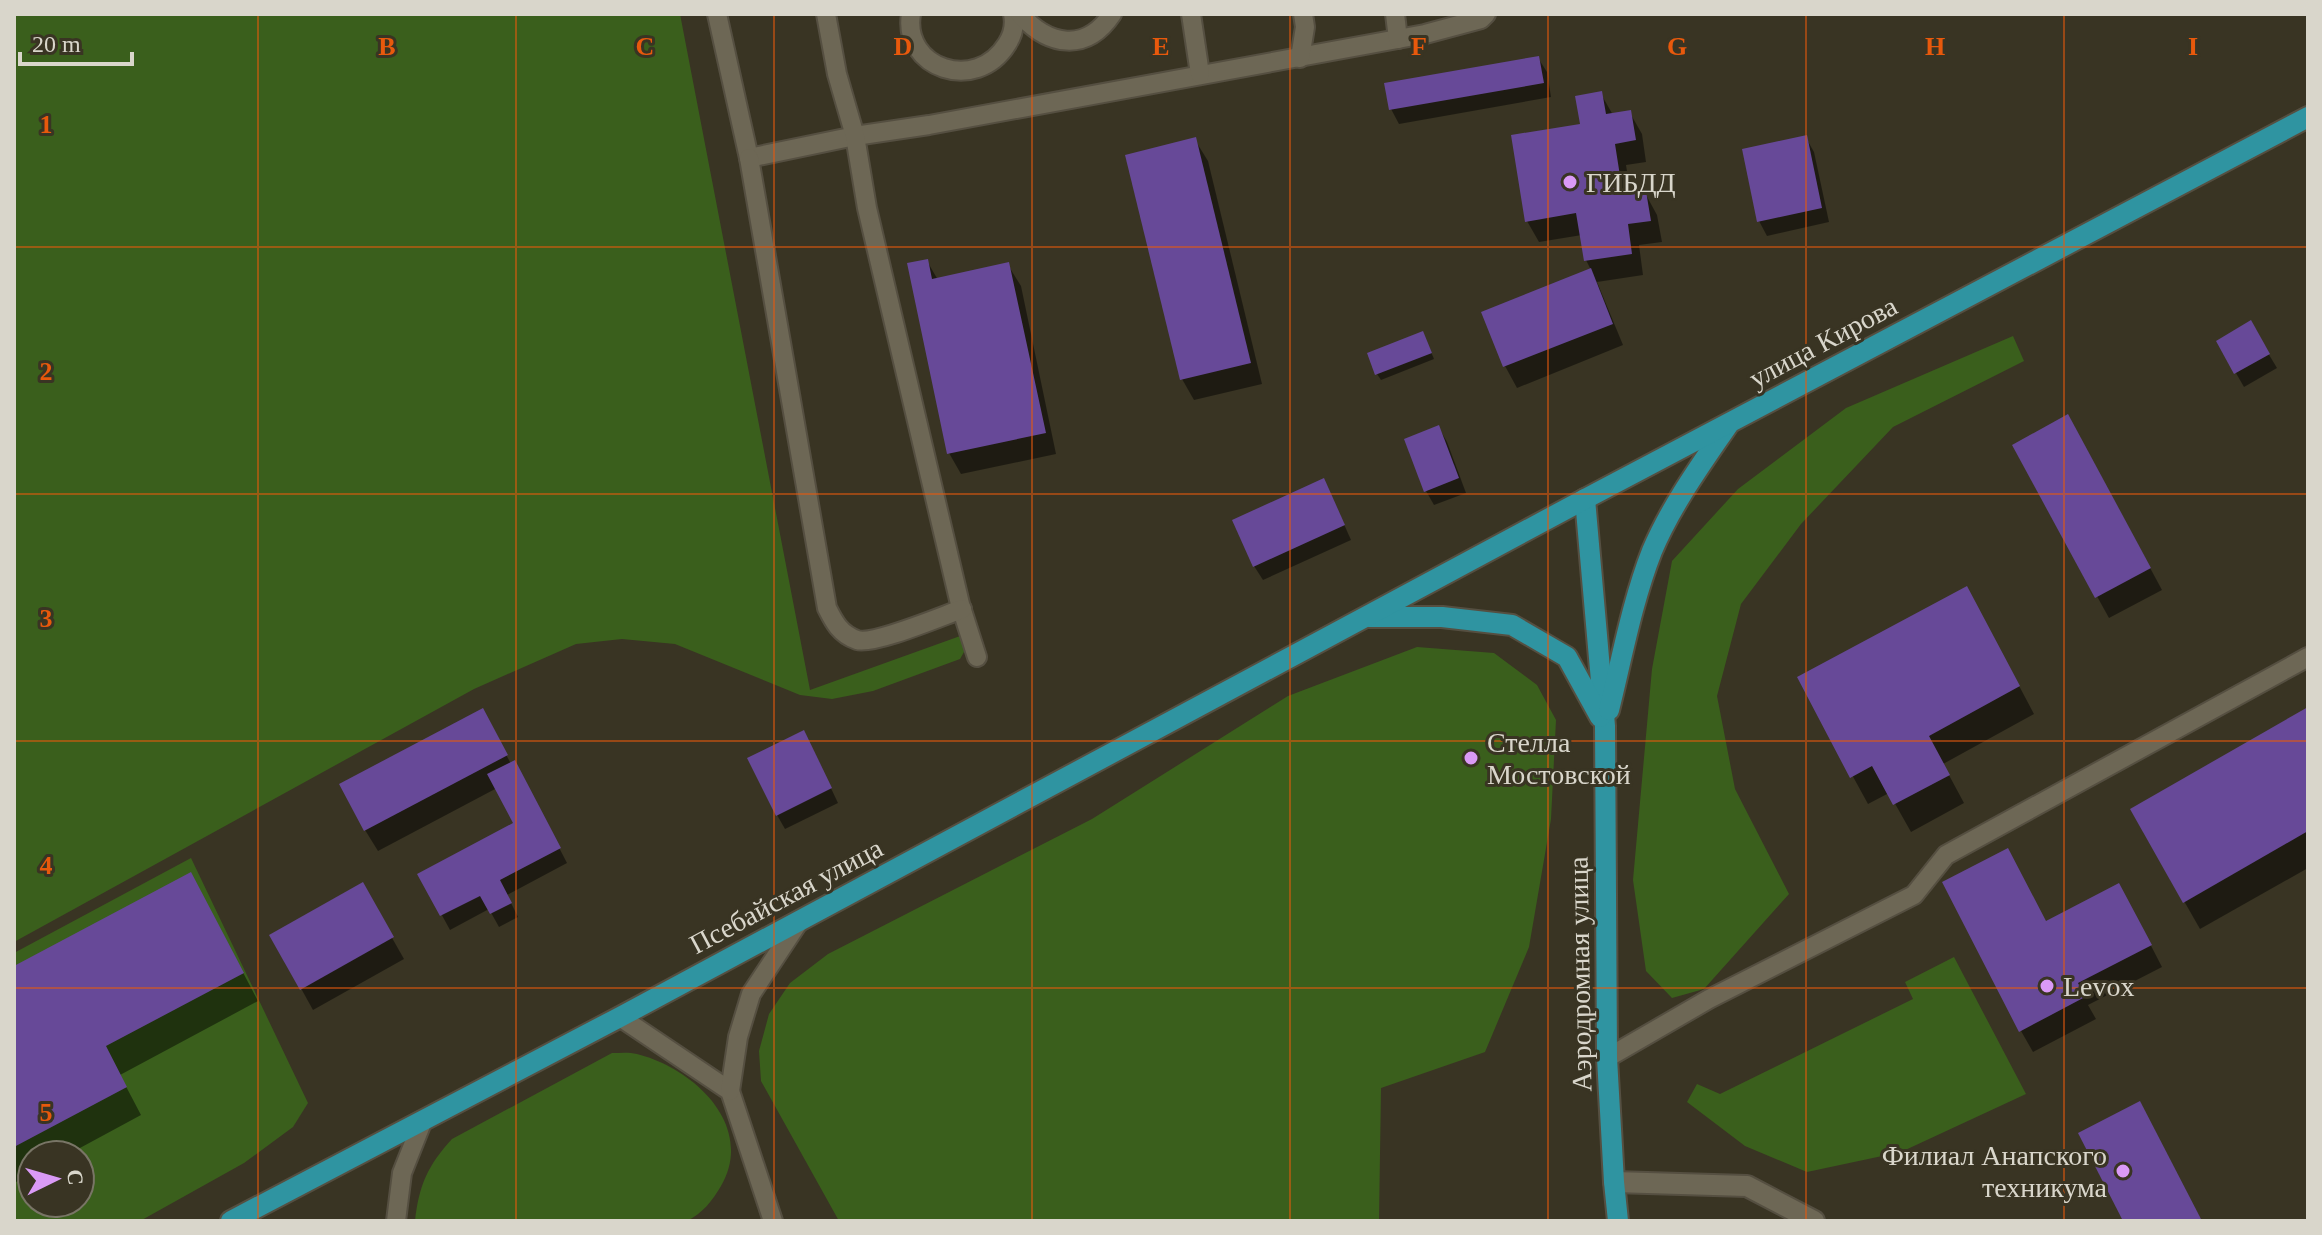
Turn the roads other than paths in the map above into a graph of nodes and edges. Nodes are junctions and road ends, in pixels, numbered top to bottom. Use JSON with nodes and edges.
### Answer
{"nodes":[{"id":1,"x":717,"y":14,"type":"edge"},
{"id":2,"x":826,"y":14,"type":"edge"},
{"id":3,"x":911,"y":14,"type":"edge"},
{"id":4,"x":1013,"y":14,"type":"edge"},
{"id":5,"x":1020,"y":14,"type":"edge"},
{"id":6,"x":1112,"y":14,"type":"edge"},
{"id":7,"x":1191,"y":14,"type":"edge"},
{"id":8,"x":1303,"y":14,"type":"edge"},
{"id":9,"x":1395,"y":14,"type":"edge"},
{"id":10,"x":1434,"y":14,"type":"edge"},
{"id":11,"x":1486,"y":14,"type":"edge"},
{"id":12,"x":1425,"y":34,"type":"junction"},
{"id":13,"x":1398,"y":39,"type":"junction"},
{"id":14,"x":1300,"y":58,"type":"junction"},
{"id":15,"x":1200,"y":74,"type":"junction"},
{"id":16,"x":2308,"y":117,"type":"edge"},
{"id":17,"x":855,"y":136,"type":"junction"},
{"id":18,"x":749,"y":158,"type":"junction"},
{"id":19,"x":1730,"y":423,"type":"junction"},
{"id":20,"x":1585,"y":499,"type":"junction"},
{"id":21,"x":962,"y":609,"type":"junction"},
{"id":22,"x":1365,"y":617,"type":"junction"},
{"id":23,"x":977,"y":657,"type":"dead end"},
{"id":24,"x":2308,"y":657,"type":"edge"},
{"id":25,"x":1605,"y":726,"type":"junction"},
{"id":26,"x":800,"y":920,"type":"junction"},
{"id":27,"x":620,"y":1017,"type":"junction"},
{"id":28,"x":1607,"y":1058,"type":"junction"},
{"id":29,"x":730,"y":1091,"type":"junction"},
{"id":30,"x":423,"y":1120,"type":"junction"},
{"id":31,"x":1614,"y":1182,"type":"junction"},
{"id":32,"x":231,"y":1221,"type":"edge"},
{"id":33,"x":396,"y":1221,"type":"edge"},
{"id":34,"x":773,"y":1221,"type":"edge"},
{"id":35,"x":1618,"y":1221,"type":"edge"},
{"id":36,"x":1814,"y":1221,"type":"edge"}],
"edges":[{"from":1,"to":18,"type":"lane"},
{"from":2,"to":17,"type":"lane"},
{"from":3,"to":4,"type":"lane"},
{"from":5,"to":6,"type":"lane"},
{"from":7,"to":15,"type":"lane"},
{"from":8,"to":14,"type":"lane"},
{"from":9,"to":13,"type":"lane"},
{"from":10,"to":12,"type":"lane"},
{"from":11,"to":12,"type":"lane"},
{"from":12,"to":13,"type":"lane"},
{"from":13,"to":14,"type":"lane"},
{"from":14,"to":15,"type":"lane"},
{"from":15,"to":17,"type":"lane"},
{"from":16,"to":19,"type":"main road","name":"улица Кирова"},
{"from":17,"to":18,"type":"lane"},
{"from":17,"to":21,"type":"lane"},
{"from":18,"to":21,"type":"lane"},
{"from":19,"to":20,"type":"main road","name":"улица Кирова"},
{"from":19,"to":25,"type":"main road","name":"Аэродромная улица"},
{"from":20,"to":22,"type":"main road","name":"улица Кирова"},
{"from":20,"to":25,"type":"main road","name":"Аэродромная улица"},
{"from":21,"to":23,"type":"lane"},
{"from":22,"to":25,"type":"main road","name":"Аэродромная улица"},
{"from":22,"to":26,"type":"main road","name":"Псебайская улица"},
{"from":24,"to":28,"type":"lane"},
{"from":25,"to":28,"type":"main road","name":"Аэродромная улица"},
{"from":26,"to":27,"type":"main road","name":"Псебайская улица"},
{"from":26,"to":29,"type":"lane"},
{"from":27,"to":29,"type":"lane"},
{"from":27,"to":30,"type":"main road","name":"Псебайская улица"},
{"from":28,"to":31,"type":"main road","name":"Аэродромная улица"},
{"from":29,"to":34,"type":"lane"},
{"from":30,"to":32,"type":"main road","name":"Псебайская улица"},
{"from":30,"to":33,"type":"lane"},
{"from":31,"to":35,"type":"main road","name":"Аэродромная улица"},
{"from":31,"to":36,"type":"street"}]}
